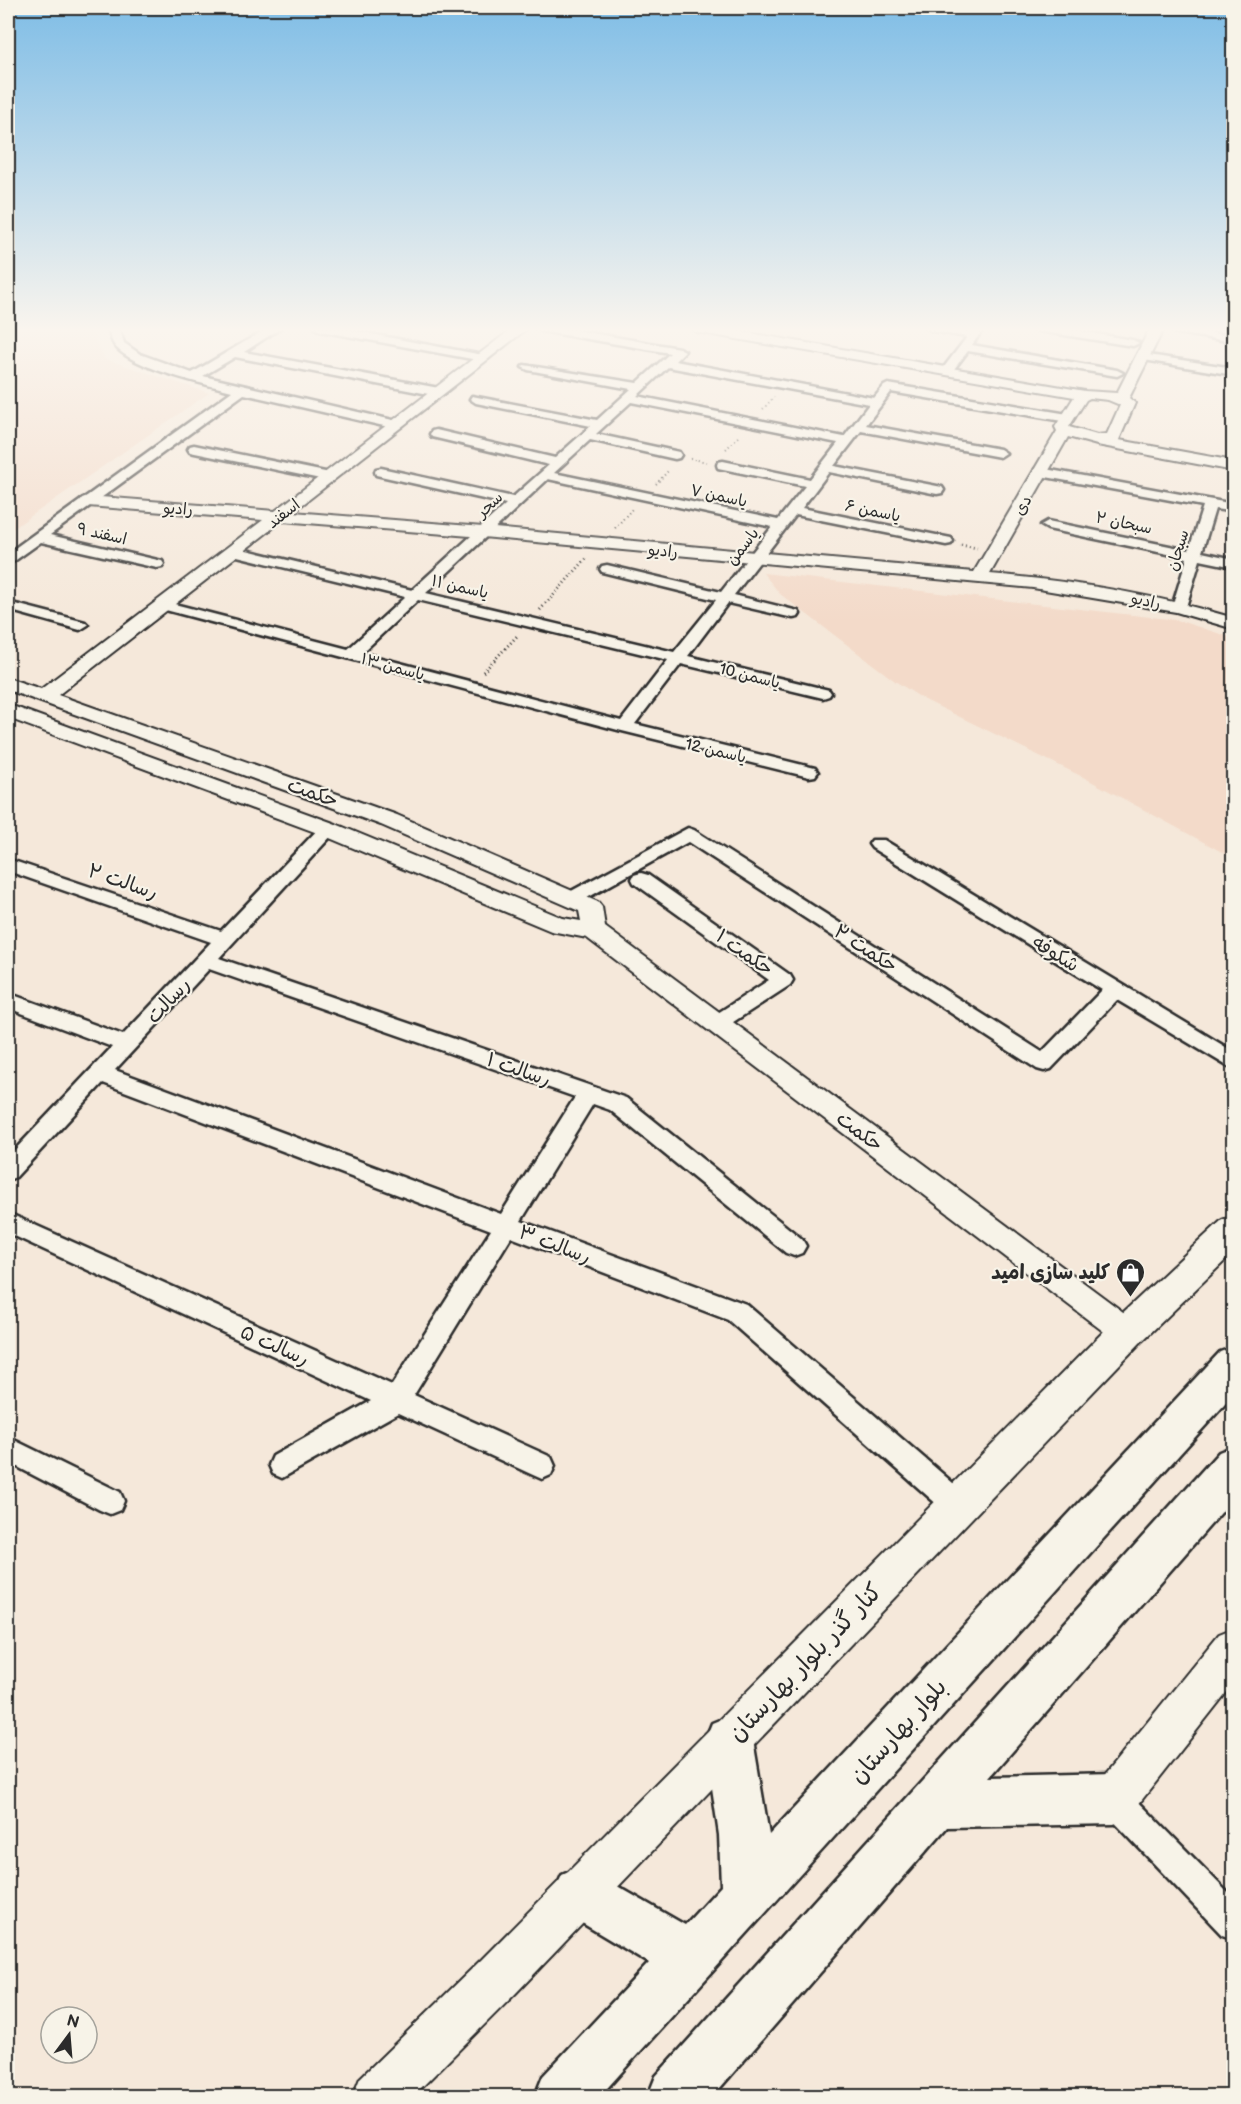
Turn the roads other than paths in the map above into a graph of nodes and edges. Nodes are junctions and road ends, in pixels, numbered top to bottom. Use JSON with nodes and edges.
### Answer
{"nodes":[{"id":1,"x":192,"y":426,"type":"edge"},
{"id":2,"x":395,"y":426,"type":"edge"},
{"id":3,"x":598,"y":426,"type":"edge"},
{"id":4,"x":771,"y":426,"type":"edge"},
{"id":5,"x":1065,"y":426,"type":"edge"},
{"id":6,"x":1069,"y":426,"type":"edge"},
{"id":7,"x":1118,"y":426,"type":"edge"},
{"id":8,"x":858,"y":427,"type":"joint"},
{"id":9,"x":436,"y":434,"type":"dead end"},
{"id":10,"x":587,"y":436,"type":"junction"},
{"id":11,"x":1098,"y":440,"type":"junction"},
{"id":12,"x":846,"y":441,"type":"junction"},
{"id":13,"x":194,"y":449,"type":"dead end"},
{"id":14,"x":1000,"y":453,"type":"dead end"},
{"id":15,"x":678,"y":456,"type":"road end"},
{"id":16,"x":558,"y":463,"type":"junction"},
{"id":17,"x":723,"y":465,"type":"road end"},
{"id":18,"x":1233,"y":466,"type":"edge"},
{"id":19,"x":826,"y":468,"type":"junction"},
{"id":20,"x":381,"y":472,"type":"dead end"},
{"id":21,"x":1040,"y":472,"type":"junction"},
{"id":22,"x":545,"y":475,"type":"junction"},
{"id":23,"x":330,"y":477,"type":"junction"},
{"id":24,"x":813,"y":484,"type":"junction"},
{"id":25,"x":937,"y":490,"type":"dead end"},
{"id":26,"x":88,"y":501,"type":"junction"},
{"id":27,"x":516,"y":502,"type":"junction"},
{"id":28,"x":1210,"y":504,"type":"junction"},
{"id":29,"x":1233,"y":508,"type":"edge"},
{"id":30,"x":793,"y":510,"type":"junction"},
{"id":31,"x":279,"y":516,"type":"junction"},
{"id":32,"x":781,"y":525,"type":"junction"},
{"id":33,"x":1048,"y":525,"type":"dead end"},
{"id":34,"x":483,"y":532,"type":"junction"},
{"id":35,"x":39,"y":537,"type":"junction"},
{"id":36,"x":946,"y":542,"type":"road end"},
{"id":37,"x":234,"y":550,"type":"junction"},
{"id":38,"x":1193,"y":555,"type":"junction"},
{"id":39,"x":8,"y":559,"type":"edge"},
{"id":40,"x":755,"y":559,"type":"junction"},
{"id":41,"x":1233,"y":563,"type":"edge"},
{"id":42,"x":157,"y":564,"type":"dead end"},
{"id":43,"x":607,"y":569,"type":"dead end"},
{"id":44,"x":979,"y":578,"type":"junction"},
{"id":45,"x":416,"y":594,"type":"junction"},
{"id":46,"x":725,"y":597,"type":"junction"},
{"id":47,"x":163,"y":605,"type":"junction"},
{"id":48,"x":8,"y":606,"type":"edge"},
{"id":49,"x":1179,"y":607,"type":"junction"},
{"id":50,"x":793,"y":614,"type":"dead end"},
{"id":51,"x":1233,"y":624,"type":"edge"},
{"id":52,"x":80,"y":625,"type":"dead end"},
{"id":53,"x":351,"y":654,"type":"junction"},
{"id":54,"x":678,"y":657,"type":"junction"},
{"id":55,"x":8,"y":684,"type":"edge"},
{"id":56,"x":822,"y":693,"type":"dead end"},
{"id":57,"x":43,"y":697,"type":"junction"},
{"id":58,"x":10,"y":716,"type":"edge"},
{"id":59,"x":624,"y":727,"type":"junction"},
{"id":60,"x":809,"y":772,"type":"dead end"},
{"id":61,"x":328,"y":829,"type":"junction"},
{"id":62,"x":878,"y":844,"type":"dead end"},
{"id":63,"x":8,"y":865,"type":"edge"},
{"id":64,"x":641,"y":879,"type":"dead end"},
{"id":65,"x":571,"y":899,"type":"junction"},
{"id":66,"x":594,"y":931,"type":"junction"},
{"id":67,"x":225,"y":939,"type":"junction"},
{"id":68,"x":205,"y":960,"type":"junction"},
{"id":69,"x":1115,"y":989,"type":"junction"},
{"id":70,"x":8,"y":1000,"type":"edge"},
{"id":71,"x":717,"y":1023,"type":"junction"},
{"id":72,"x":126,"y":1044,"type":"junction"},
{"id":73,"x":1233,"y":1062,"type":"edge"},
{"id":74,"x":99,"y":1073,"type":"junction"},
{"id":75,"x":590,"y":1094,"type":"junction"},
{"id":76,"x":8,"y":1171,"type":"edge"},
{"id":77,"x":8,"y":1223,"type":"edge"},
{"id":78,"x":507,"y":1226,"type":"junction"},
{"id":79,"x":1233,"y":1230,"type":"edge"},
{"id":80,"x":794,"y":1246,"type":"dead end"},
{"id":81,"x":1127,"y":1332,"type":"junction"},
{"id":82,"x":1233,"y":1365,"type":"edge"},
{"id":83,"x":397,"y":1400,"type":"junction"},
{"id":84,"x":8,"y":1449,"type":"edge"},
{"id":85,"x":282,"y":1465,"type":"dead end"},
{"id":86,"x":542,"y":1466,"type":"dead end"},
{"id":87,"x":1233,"y":1466,"type":"edge"},
{"id":88,"x":110,"y":1501,"type":"dead end"},
{"id":89,"x":958,"y":1505,"type":"junction"},
{"id":90,"x":1233,"y":1649,"type":"edge"},
{"id":91,"x":729,"y":1740,"type":"junction"},
{"id":92,"x":1114,"y":1799,"type":"junction"},
{"id":93,"x":934,"y":1803,"type":"junction"},
{"id":94,"x":580,"y":1893,"type":"junction"},
{"id":95,"x":747,"y":1895,"type":"junction"},
{"id":96,"x":1233,"y":1923,"type":"edge"},
{"id":97,"x":691,"y":1958,"type":"junction"},
{"id":98,"x":378,"y":2097,"type":"edge"},
{"id":99,"x":563,"y":2097,"type":"edge"},
{"id":100,"x":676,"y":2097,"type":"edge"}],
"edges":[{"from":1,"to":26,"type":"street"},
{"from":2,"to":23,"type":"street","name":"اسفند"},
{"from":3,"to":10,"type":"street","name":"سحر"},
{"from":4,"to":12,"type":"street"},
{"from":5,"to":21,"type":"street","name":"دی"},
{"from":6,"to":11,"type":"street"},
{"from":7,"to":11,"type":"street"},
{"from":8,"to":12,"type":"street","name":"یاسمن"},
{"from":8,"to":14,"type":"street"},
{"from":9,"to":16,"type":"street"},
{"from":10,"to":15,"type":"street"},
{"from":10,"to":16,"type":"street","name":"سحر"},
{"from":11,"to":18,"type":"street"},
{"from":12,"to":19,"type":"street","name":"یاسمن"},
{"from":13,"to":23,"type":"street"},
{"from":16,"to":22,"type":"street","name":"سحر"},
{"from":17,"to":24,"type":"street"},
{"from":19,"to":24,"type":"street","name":"یاسمن"},
{"from":19,"to":25,"type":"street"},
{"from":20,"to":27,"type":"street"},
{"from":21,"to":28,"type":"street"},
{"from":21,"to":44,"type":"street","name":"دی"},
{"from":22,"to":27,"type":"street","name":"سحر"},
{"from":22,"to":32,"type":"street","name":"یاسمن ۷"},
{"from":23,"to":31,"type":"street","name":"اسفند"},
{"from":24,"to":30,"type":"street","name":"یاسمن"},
{"from":26,"to":31,"type":"street","name":"رادیو"},
{"from":26,"to":35,"type":"street"},
{"from":27,"to":34,"type":"street","name":"سحر"},
{"from":28,"to":29,"type":"street"},
{"from":28,"to":38,"type":"street","name":"سبحان"},
{"from":30,"to":32,"type":"street","name":"یاسمن"},
{"from":30,"to":36,"type":"street","name":"یاسمن ۶"},
{"from":31,"to":34,"type":"street","name":"رادیو"},
{"from":31,"to":37,"type":"street","name":"اسفند"},
{"from":32,"to":40,"type":"street","name":"یاسمن"},
{"from":33,"to":38,"type":"street","name":"سبحان ۲"},
{"from":34,"to":40,"type":"street","name":"رادیو"},
{"from":34,"to":45,"type":"street","name":"سحر"},
{"from":35,"to":39,"type":"street"},
{"from":35,"to":42,"type":"street","name":"اسفند ۹"},
{"from":37,"to":45,"type":"street","name":"یاسمن ۱۱"},
{"from":37,"to":47,"type":"street","name":"اسفند"},
{"from":38,"to":41,"type":"street","name":"سبحان ۲"},
{"from":38,"to":49,"type":"street","name":"سبحان"},
{"from":40,"to":44,"type":"street","name":"رادیو"},
{"from":40,"to":46,"type":"street","name":"یاسمن"},
{"from":43,"to":46,"type":"street"},
{"from":44,"to":49,"type":"street","name":"رادیو"},
{"from":45,"to":53,"type":"street","name":"سحر"},
{"from":45,"to":54,"type":"street","name":"یاسمن ۱۱"},
{"from":46,"to":50,"type":"street"},
{"from":46,"to":54,"type":"street","name":"یاسمن"},
{"from":47,"to":53,"type":"street","name":"یاسمن ۱۳"},
{"from":47,"to":57,"type":"street","name":"اسفند"},
{"from":48,"to":52,"type":"street"},
{"from":49,"to":51,"type":"street","name":"رادیو"},
{"from":53,"to":59,"type":"street","name":"یاسمن ۱۳"},
{"from":54,"to":56,"type":"street","name":"یاسمن 10"},
{"from":54,"to":59,"type":"street","name":"یاسمن"},
{"from":55,"to":57,"type":"street","name":"حکمت"},
{"from":57,"to":65,"type":"street","name":"حکمت"},
{"from":58,"to":61,"type":"street","name":"حکمت"},
{"from":59,"to":60,"type":"street","name":"یاسمن 12"},
{"from":61,"to":66,"type":"street","name":"حکمت"},
{"from":61,"to":67,"type":"street","name":"رسالت"},
{"from":62,"to":69,"type":"street","name":"شکوفه"},
{"from":63,"to":67,"type":"street","name":"رسالت ۲"},
{"from":64,"to":71,"type":"street","name":"حکمت ۱"},
{"from":65,"to":66,"type":"street","name":"حکمت"},
{"from":65,"to":69,"type":"street","name":"حکمت ۲"},
{"from":66,"to":71,"type":"street","name":"حکمت"},
{"from":67,"to":68,"type":"street","name":"رسالت"},
{"from":68,"to":72,"type":"street","name":"رسالت"},
{"from":68,"to":75,"type":"street","name":"رسالت ۱"},
{"from":69,"to":73,"type":"street","name":"شکوفه"},
{"from":70,"to":72,"type":"street"},
{"from":71,"to":81,"type":"street","name":"حکمت"},
{"from":72,"to":74,"type":"street","name":"رسالت"},
{"from":74,"to":76,"type":"street","name":"رسالت"},
{"from":74,"to":78,"type":"street","name":"رسالت ۳"},
{"from":75,"to":78,"type":"street"},
{"from":75,"to":80,"type":"street","name":"رسالت ۱"},
{"from":77,"to":83,"type":"street","name":"رسالت ۵"},
{"from":78,"to":83,"type":"street"},
{"from":78,"to":89,"type":"street","name":"رسالت ۳"},
{"from":79,"to":81,"type":"main road","name":"کنار گذر بلوار بهارستان"},
{"from":81,"to":89,"type":"main road","name":"کنار گذر بلوار بهارستان"},
{"from":82,"to":95,"type":"main road","name":"بلوار بهارستان"},
{"from":83,"to":85,"type":"street"},
{"from":83,"to":86,"type":"street","name":"رسالت ۵"},
{"from":84,"to":88,"type":"street"},
{"from":87,"to":93,"type":"main road"},
{"from":89,"to":91,"type":"main road","name":"کنار گذر بلوار بهارستان"},
{"from":90,"to":92,"type":"main road"},
{"from":91,"to":94,"type":"main road","name":"کنار گذر بلوار بهارستان"},
{"from":91,"to":95,"type":"main road"},
{"from":92,"to":93,"type":"main road"},
{"from":92,"to":96,"type":"street"},
{"from":93,"to":100,"type":"main road"},
{"from":94,"to":97,"type":"main road"},
{"from":94,"to":98,"type":"main road","name":"کنار گذر بلوار بهارستان"},
{"from":95,"to":97,"type":"main road","name":"بلوار بهارستان"},
{"from":97,"to":99,"type":"main road","name":"بلوار بهارستان"}]}
